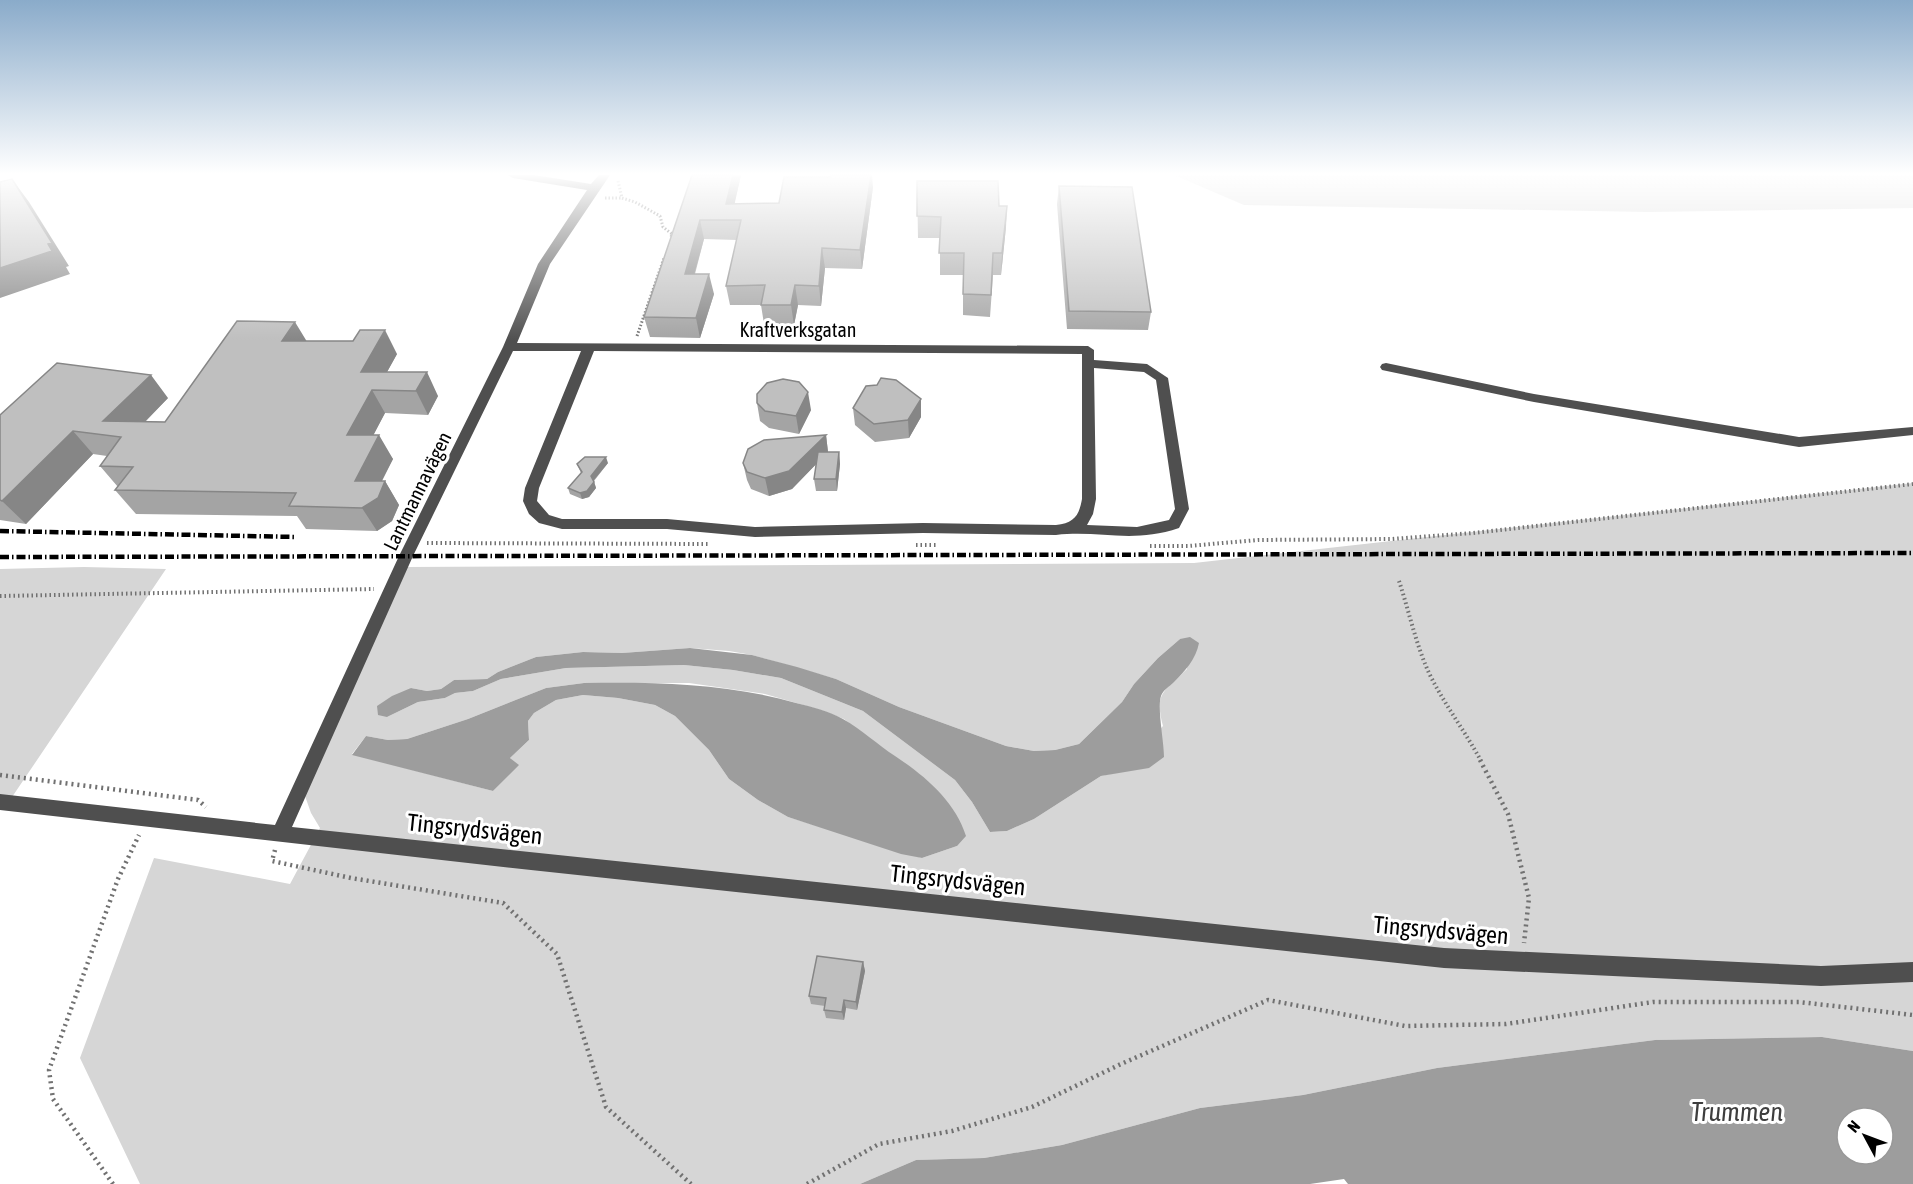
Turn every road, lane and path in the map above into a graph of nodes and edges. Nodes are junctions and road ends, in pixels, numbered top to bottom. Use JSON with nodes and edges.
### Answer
{"nodes":[{"id":1,"x":566,"y":230,"type":"edge"},
{"id":2,"x":667,"y":230,"type":"edge"},
{"id":3,"x":668,"y":246,"type":"edge"},
{"id":4,"x":664,"y":257,"type":"edge"},
{"id":5,"x":509,"y":347,"type":"junction"},
{"id":6,"x":589,"y":347,"type":"junction"},
{"id":7,"x":633,"y":348,"type":"junction"},
{"id":8,"x":1088,"y":356,"type":"junction"},
{"id":9,"x":1386,"y":367,"type":"dead end"},
{"id":10,"x":1913,"y":431,"type":"edge"},
{"id":11,"x":1913,"y":484,"type":"edge"},
{"id":12,"x":1525,"y":526,"type":"dead end"},
{"id":13,"x":1074,"y":529,"type":"junction"},
{"id":14,"x":1399,"y":581,"type":"dead end"},
{"id":15,"x":392,"y":589,"type":"junction"},
{"id":16,"x":0,"y":596,"type":"edge"},
{"id":17,"x":0,"y":775,"type":"edge"},
{"id":18,"x":0,"y":802,"type":"edge"},
{"id":19,"x":147,"y":818,"type":"junction"},
{"id":20,"x":209,"y":825,"type":"junction"},
{"id":21,"x":280,"y":833,"type":"junction"},
{"id":22,"x":1522,"y":962,"type":"junction"},
{"id":23,"x":1913,"y":972,"type":"edge"},
{"id":24,"x":1913,"y":1015,"type":"edge"},
{"id":25,"x":113,"y":1184,"type":"edge"},
{"id":26,"x":691,"y":1184,"type":"edge"},
{"id":27,"x":807,"y":1184,"type":"edge"}],
"edges":[{"from":1,"to":5,"type":"street","name":"Lantmannavägen"},
{"from":2,"to":3,"type":"path"},
{"from":4,"to":7,"type":"path"},
{"from":5,"to":6,"type":"street","name":"Kraftverksgatan"},
{"from":5,"to":15,"type":"street","name":"Lantmannavägen"},
{"from":6,"to":7,"type":"street","name":"Kraftverksgatan"},
{"from":6,"to":13,"type":"street","name":"Kraftverksgatan"},
{"from":7,"to":8,"type":"street","name":"Kraftverksgatan"},
{"from":8,"to":13,"type":"street"},
{"from":8,"to":13,"type":"street","name":"Kraftverksgatan"},
{"from":9,"to":10,"type":"street"},
{"from":11,"to":12,"type":"path"},
{"from":14,"to":22,"type":"path"},
{"from":15,"to":16,"type":"path"},
{"from":15,"to":21,"type":"street","name":"Lantmannavägen"},
{"from":17,"to":20,"type":"path"},
{"from":18,"to":19,"type":"street","name":"Tingsrydsvägen"},
{"from":19,"to":20,"type":"street","name":"Tingsrydsvägen"},
{"from":19,"to":25,"type":"path"},
{"from":20,"to":21,"type":"street","name":"Tingsrydsvägen"},
{"from":21,"to":22,"type":"street","name":"Tingsrydsvägen"},
{"from":21,"to":26,"type":"path"},
{"from":22,"to":23,"type":"street","name":"Tingsrydsvägen"},
{"from":24,"to":27,"type":"path"}]}
